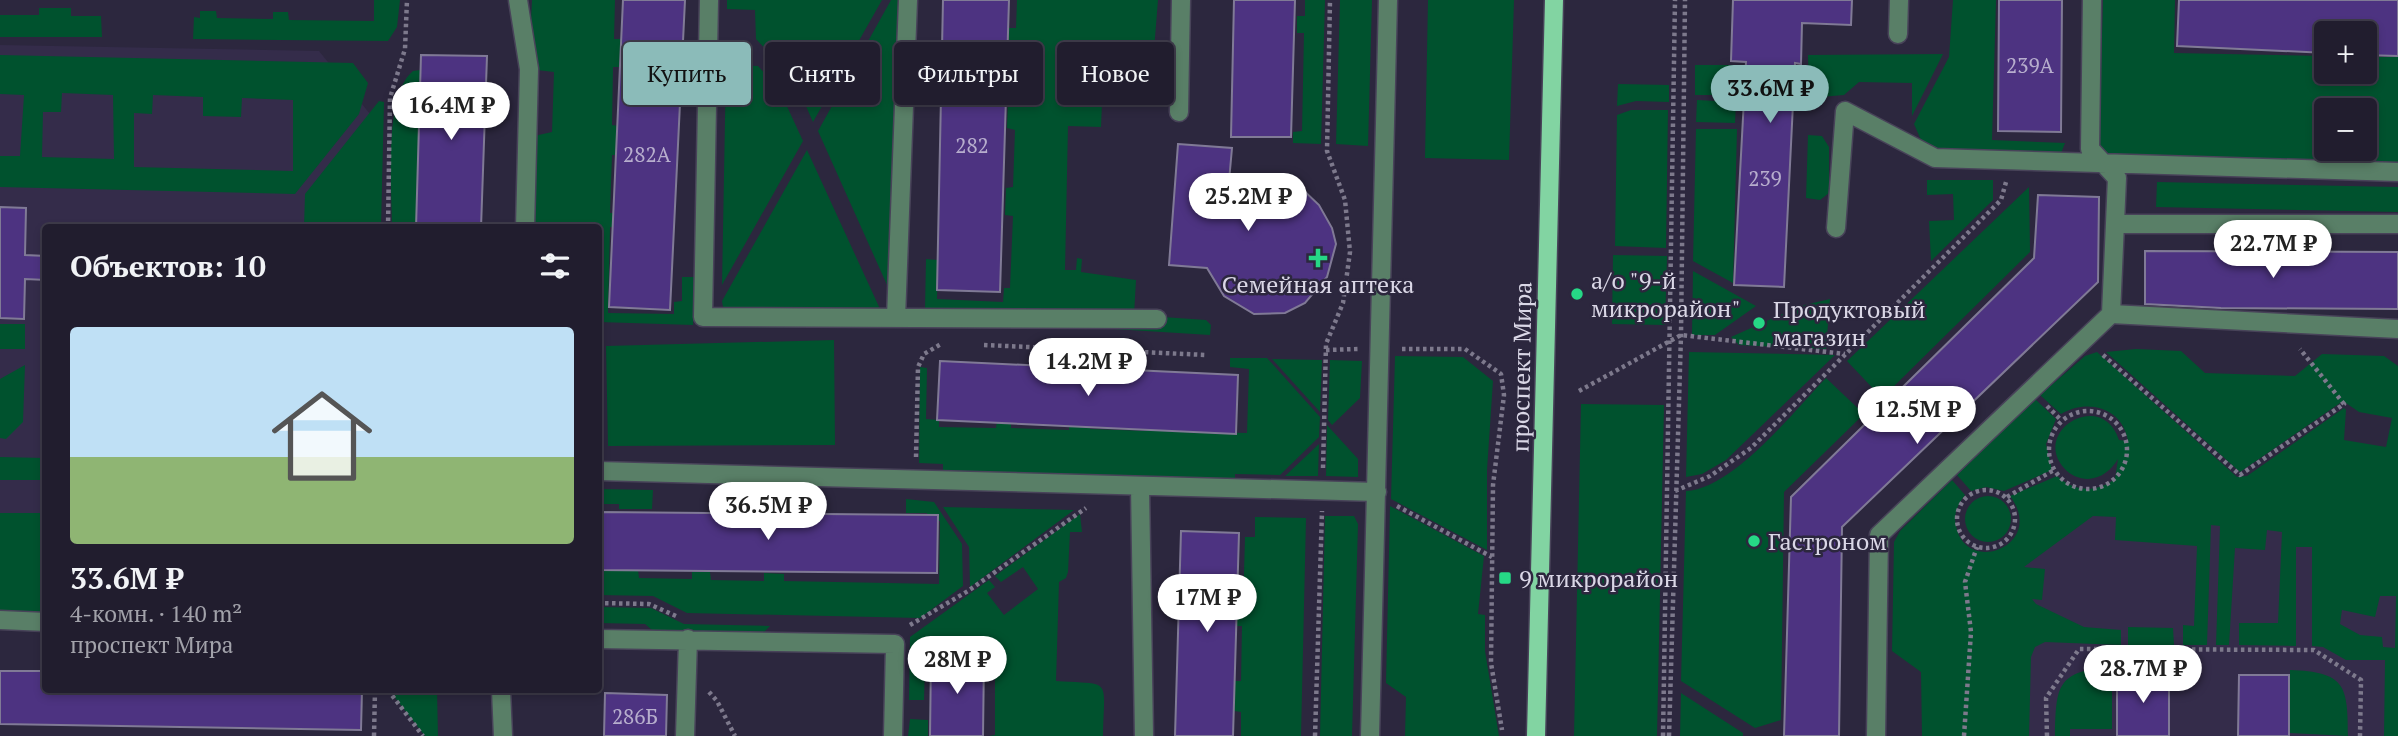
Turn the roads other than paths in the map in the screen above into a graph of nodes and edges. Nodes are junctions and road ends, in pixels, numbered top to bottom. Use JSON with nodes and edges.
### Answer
{"nodes":[{"id":1,"x":518,"y":0,"type":"edge"},
{"id":2,"x":709,"y":0,"type":"edge"},
{"id":3,"x":908,"y":0,"type":"edge"},
{"id":4,"x":1181,"y":0,"type":"edge"},
{"id":5,"x":1388,"y":0,"type":"edge"},
{"id":6,"x":1554,"y":0,"type":"edge"},
{"id":7,"x":1899,"y":0,"type":"edge"},
{"id":8,"x":2092,"y":0,"type":"edge"},
{"id":9,"x":1898,"y":34,"type":"dead end"},
{"id":10,"x":1180,"y":112,"type":"dead end"},
{"id":11,"x":2104,"y":163,"type":"junction"},
{"id":12,"x":2398,"y":172,"type":"edge"},
{"id":13,"x":524,"y":224,"type":"edge"},
{"id":14,"x":2116,"y":224,"type":"junction"},
{"id":15,"x":2398,"y":224,"type":"edge"},
{"id":16,"x":1836,"y":228,"type":"dead end"},
{"id":17,"x":2111,"y":314,"type":"junction"},
{"id":18,"x":896,"y":318,"type":"junction"},
{"id":19,"x":1157,"y":319,"type":"dead end"},
{"id":20,"x":2398,"y":329,"type":"edge"},
{"id":21,"x":602,"y":471,"type":"edge"},
{"id":22,"x":1140,"y":486,"type":"junction"},
{"id":23,"x":1377,"y":492,"type":"junction"},
{"id":24,"x":0,"y":620,"type":"edge"},
{"id":25,"x":42,"y":622,"type":"edge"},
{"id":26,"x":602,"y":639,"type":"edge"},
{"id":27,"x":688,"y":639,"type":"junction"},
{"id":28,"x":501,"y":693,"type":"edge"},
{"id":29,"x":503,"y":736,"type":"edge"},
{"id":30,"x":685,"y":736,"type":"edge"},
{"id":31,"x":893,"y":736,"type":"edge"},
{"id":32,"x":1144,"y":736,"type":"edge"},
{"id":33,"x":1370,"y":736,"type":"edge"},
{"id":34,"x":1536,"y":736,"type":"edge"},
{"id":35,"x":1877,"y":736,"type":"edge"}],
"edges":[{"from":1,"to":13,"type":"lane"},
{"from":2,"to":18,"type":"lane"},
{"from":3,"to":18,"type":"lane"},
{"from":4,"to":10,"type":"lane"},
{"from":5,"to":23,"type":"lane"},
{"from":6,"to":34,"type":"main road","name":"проспект Мира"},
{"from":7,"to":9,"type":"lane"},
{"from":8,"to":11,"type":"lane"},
{"from":11,"to":12,"type":"lane"},
{"from":11,"to":14,"type":"lane"},
{"from":11,"to":16,"type":"lane"},
{"from":14,"to":15,"type":"lane"},
{"from":14,"to":17,"type":"lane"},
{"from":17,"to":20,"type":"lane"},
{"from":17,"to":35,"type":"lane"},
{"from":18,"to":19,"type":"lane"},
{"from":21,"to":22,"type":"lane"},
{"from":22,"to":23,"type":"lane"},
{"from":22,"to":32,"type":"lane"},
{"from":23,"to":33,"type":"lane"},
{"from":24,"to":25,"type":"lane"},
{"from":26,"to":27,"type":"lane"},
{"from":27,"to":30,"type":"lane"},
{"from":27,"to":31,"type":"lane"},
{"from":28,"to":29,"type":"lane"}]}
